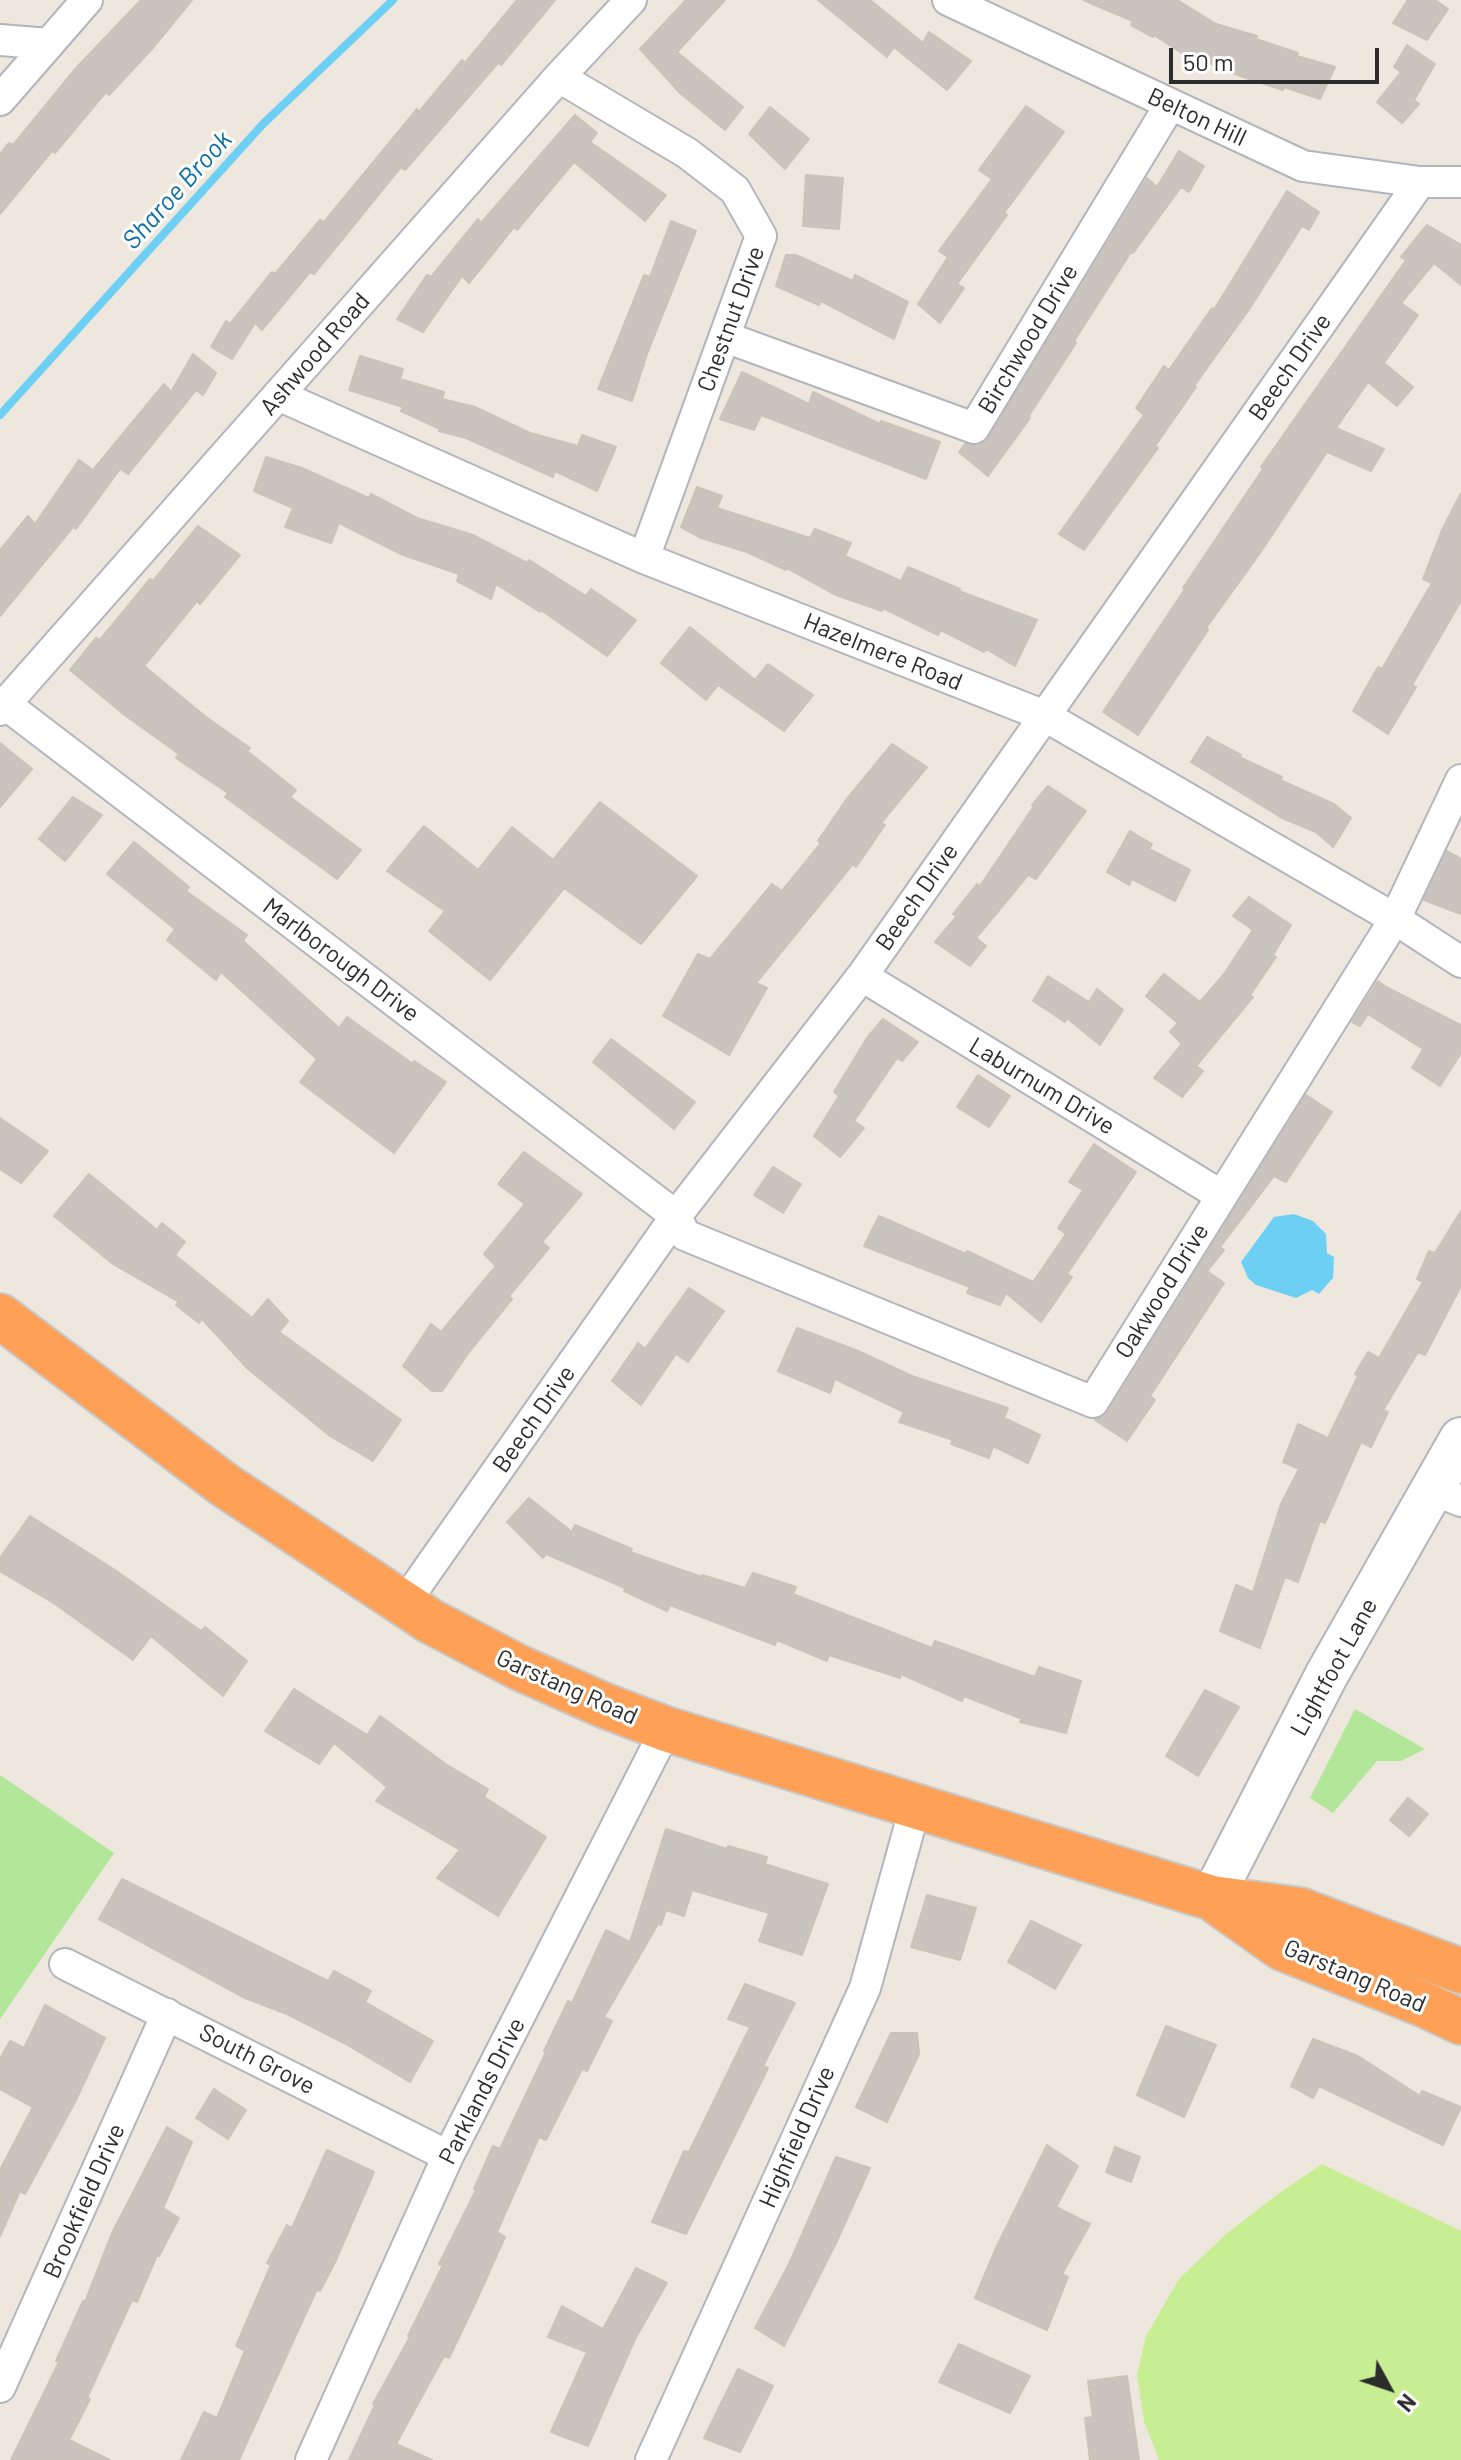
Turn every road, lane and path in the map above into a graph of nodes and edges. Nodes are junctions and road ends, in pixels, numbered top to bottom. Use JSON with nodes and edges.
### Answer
{"nodes":[{"id":1,"x":87,"y":0,"type":"edge"},
{"id":2,"x":631,"y":0,"type":"edge"},
{"id":3,"x":948,"y":0,"type":"edge"},
{"id":4,"x":990,"y":10,"type":"edge"},
{"id":5,"x":0,"y":40,"type":"edge"},
{"id":6,"x":49,"y":44,"type":"junction"},
{"id":7,"x":559,"y":77,"type":"junction"},
{"id":8,"x":0,"y":100,"type":"edge"},
{"id":9,"x":1170,"y":105,"type":"junction"},
{"id":10,"x":1460,"y":179,"type":"edge"},
{"id":11,"x":1420,"y":182,"type":"junction"},
{"id":12,"x":725,"y":337,"type":"junction"},
{"id":13,"x":278,"y":395,"type":"junction"},
{"id":14,"x":644,"y":558,"type":"junction"},
{"id":15,"x":3,"y":707,"type":"edge"},
{"id":16,"x":1045,"y":716,"type":"junction"},
{"id":17,"x":1461,"y":780,"type":"edge"},
{"id":18,"x":1395,"y":919,"type":"junction"},
{"id":19,"x":1461,"y":962,"type":"edge"},
{"id":20,"x":862,"y":976,"type":"junction"},
{"id":21,"x":1222,"y":1196,"type":"junction"},
{"id":22,"x":676,"y":1216,"type":"junction"},
{"id":23,"x":0,"y":1316,"type":"edge"},
{"id":24,"x":1461,"y":1439,"type":"edge"},
{"id":25,"x":1447,"y":1496,"type":"edge"},
{"id":26,"x":403,"y":1605,"type":"junction"},
{"id":27,"x":666,"y":1729,"type":"junction"},
{"id":28,"x":916,"y":1804,"type":"junction"},
{"id":29,"x":1212,"y":1898,"type":"junction"},
{"id":30,"x":65,"y":1964,"type":"dead end"},
{"id":31,"x":1461,"y":1971,"type":"edge"},
{"id":32,"x":167,"y":2014,"type":"junction"},
{"id":33,"x":1461,"y":2022,"type":"edge"},
{"id":34,"x":448,"y":2156,"type":"junction"},
{"id":35,"x":0,"y":2387,"type":"edge"},
{"id":36,"x":311,"y":2460,"type":"edge"},
{"id":37,"x":651,"y":2460,"type":"edge"}],
"edges":[{"from":1,"to":6,"type":"street"},
{"from":2,"to":7,"type":"street","name":"Ashwood Road"},
{"from":3,"to":4,"type":"street","name":"Belton Hill"},
{"from":4,"to":9,"type":"street","name":"Belton Hill"},
{"from":5,"to":6,"type":"street"},
{"from":6,"to":8,"type":"street"},
{"from":7,"to":12,"type":"street","name":"Chestnut Drive"},
{"from":7,"to":13,"type":"street","name":"Ashwood Road"},
{"from":9,"to":11,"type":"street","name":"Belton Hill"},
{"from":9,"to":12,"type":"street","name":"Birchwood Drive"},
{"from":10,"to":11,"type":"street","name":"Belton Hill"},
{"from":11,"to":16,"type":"street","name":"Beech Drive"},
{"from":12,"to":14,"type":"street","name":"Chestnut Drive"},
{"from":13,"to":14,"type":"street","name":"Hazelmere Road"},
{"from":13,"to":15,"type":"street","name":"Ashwood Road"},
{"from":14,"to":16,"type":"street","name":"Hazelmere Road"},
{"from":15,"to":22,"type":"street","name":"Marlborough Drive"},
{"from":16,"to":18,"type":"street","name":"Hazelmere Road"},
{"from":16,"to":20,"type":"street","name":"Beech Drive"},
{"from":17,"to":18,"type":"street","name":"Oakwood Drive"},
{"from":18,"to":19,"type":"street","name":"Hazelmere Road"},
{"from":18,"to":21,"type":"street","name":"Oakwood Drive"},
{"from":20,"to":21,"type":"street","name":"Laburnum Drive"},
{"from":20,"to":22,"type":"street","name":"Beech Drive"},
{"from":21,"to":22,"type":"street","name":"Oakwood Drive"},
{"from":22,"to":26,"type":"street","name":"Beech Drive"},
{"from":23,"to":26,"type":"highway","name":"Garstang Road"},
{"from":24,"to":25,"type":"street","name":"Lightfoot Lane"},
{"from":25,"to":29,"type":"street","name":"Lightfoot Lane"},
{"from":26,"to":27,"type":"highway","name":"Garstang Road"},
{"from":27,"to":28,"type":"highway","name":"Garstang Road"},
{"from":27,"to":34,"type":"street","name":"Parklands Drive"},
{"from":28,"to":29,"type":"highway","name":"Garstang Road"},
{"from":28,"to":37,"type":"street","name":"Highfield Drive"},
{"from":29,"to":31,"type":"highway","name":"Garstang Road"},
{"from":29,"to":33,"type":"highway","name":"Garstang Road"},
{"from":30,"to":32,"type":"street","name":"South Grove"},
{"from":32,"to":34,"type":"street","name":"South Grove"},
{"from":32,"to":35,"type":"street","name":"Brookfield Drive"},
{"from":34,"to":36,"type":"street","name":"Parklands Drive"}]}
